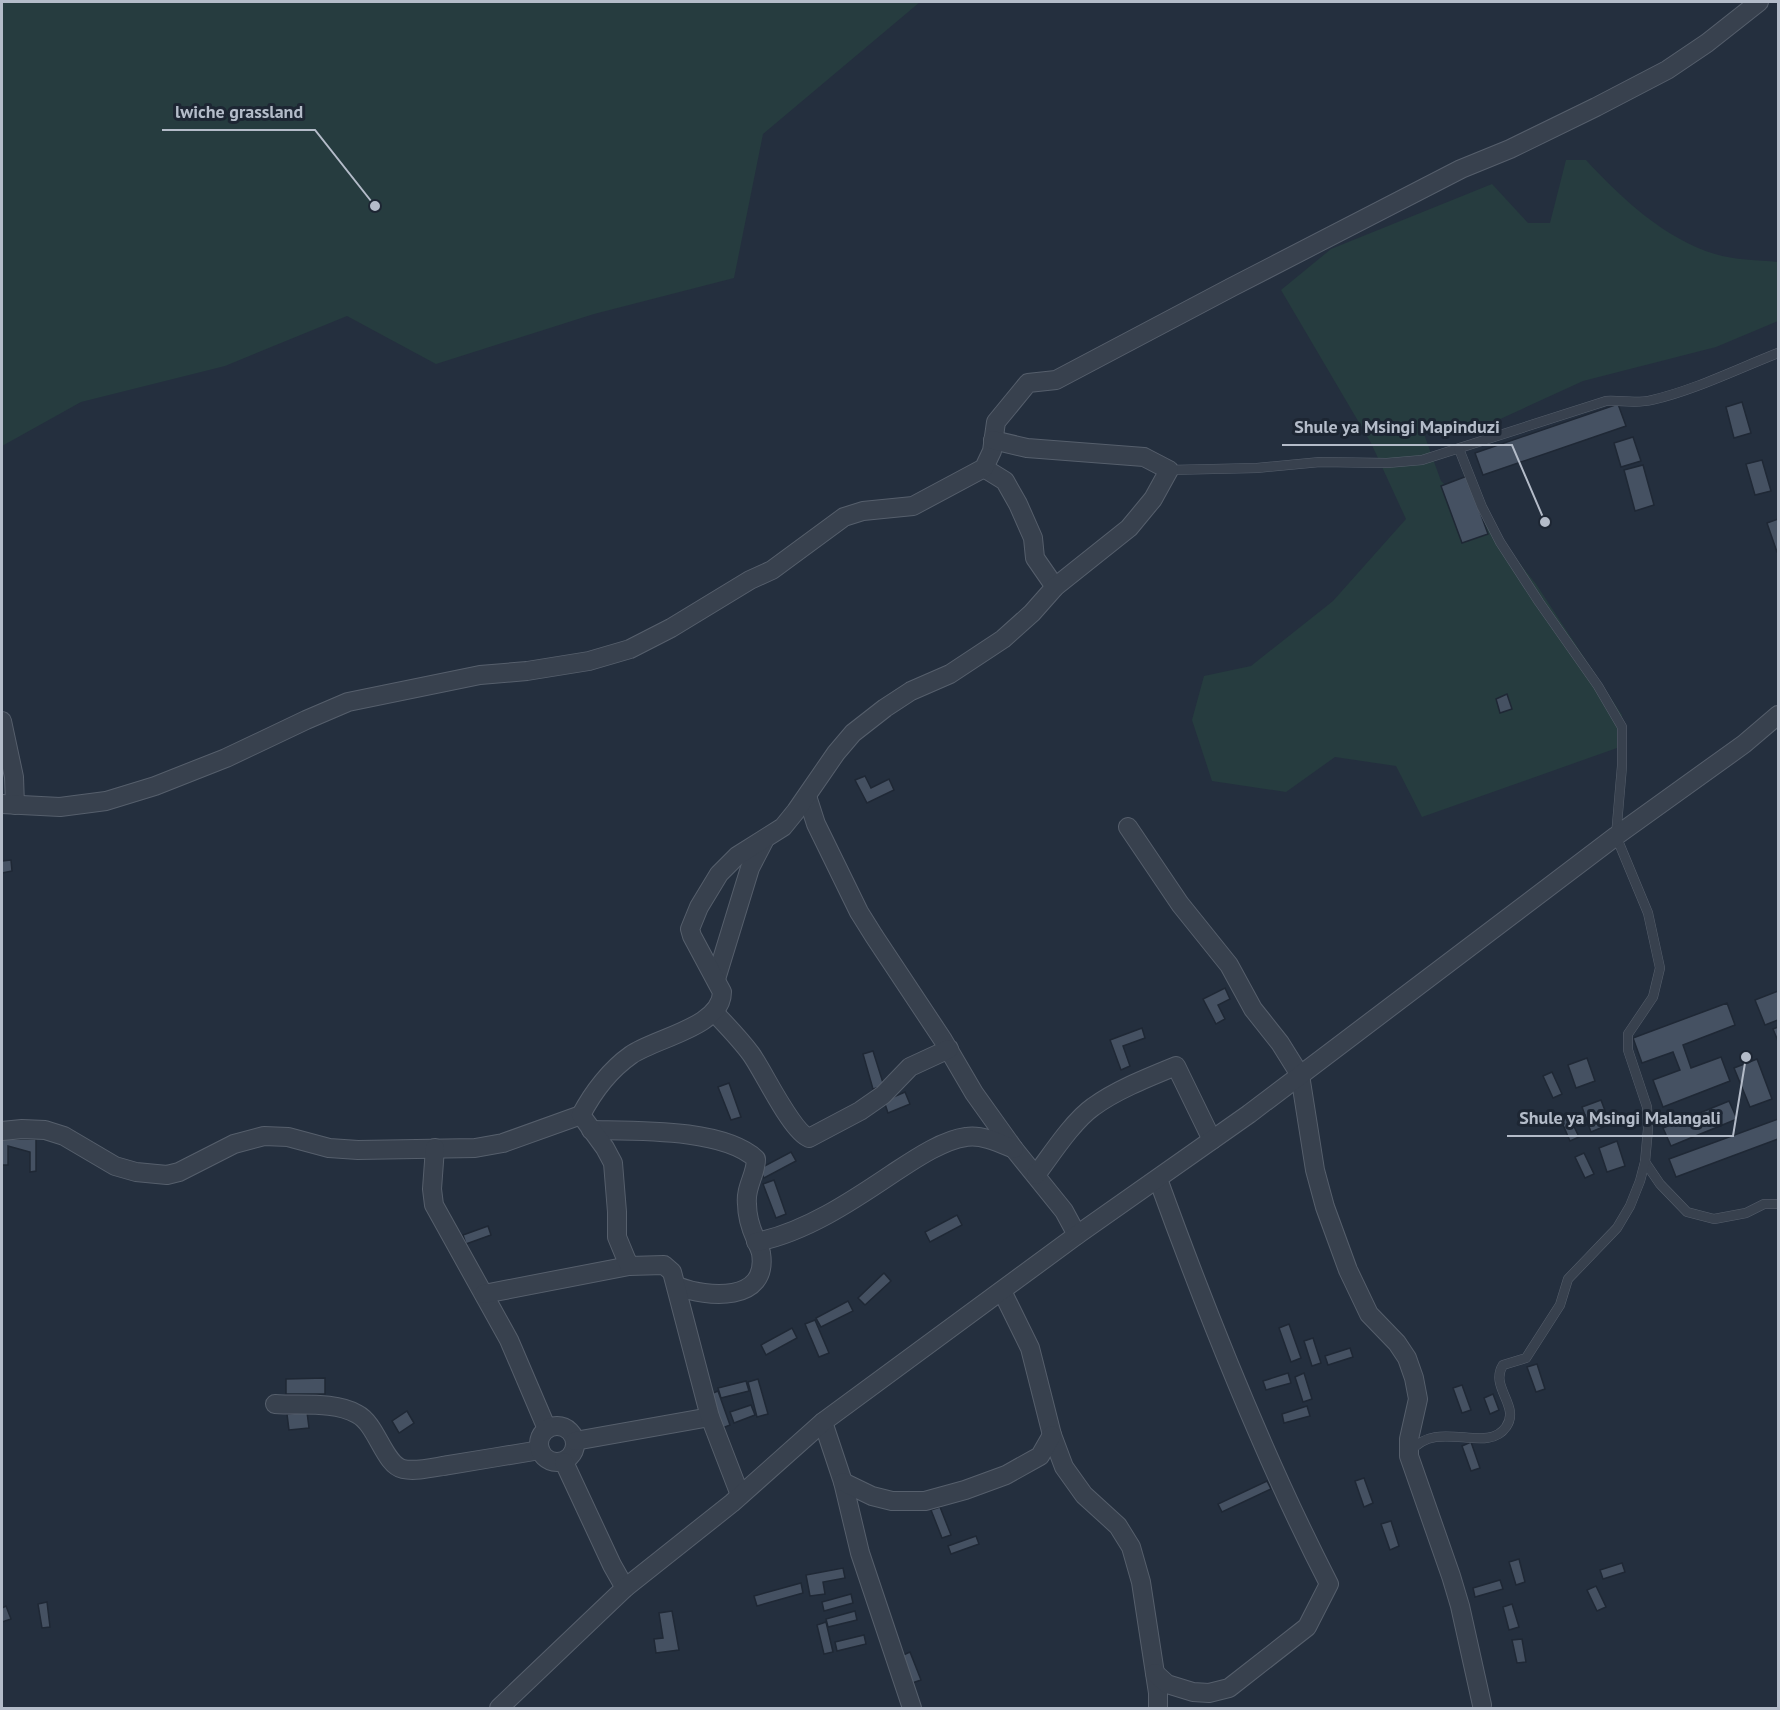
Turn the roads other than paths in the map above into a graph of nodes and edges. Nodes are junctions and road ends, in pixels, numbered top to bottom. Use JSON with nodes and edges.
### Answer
{"nodes":[{"id":1,"x":1759,"y":2,"type":"edge"},
{"id":2,"x":1779,"y":353,"type":"edge"},
{"id":3,"x":993,"y":440,"type":"junction"},
{"id":4,"x":1459,"y":449,"type":"junction"},
{"id":5,"x":984,"y":468,"type":"junction"},
{"id":6,"x":1169,"y":470,"type":"junction"},
{"id":7,"x":1055,"y":587,"type":"junction"},
{"id":8,"x":1779,"y":715,"type":"edge"},
{"id":9,"x":2,"y":721,"type":"edge"},
{"id":10,"x":807,"y":796,"type":"junction"},
{"id":11,"x":8,"y":805,"type":"edge"},
{"id":12,"x":1128,"y":827,"type":"dead end"},
{"id":13,"x":1616,"y":836,"type":"junction"},
{"id":14,"x":765,"y":839,"type":"junction"},
{"id":15,"x":716,"y":979,"type":"junction"},
{"id":16,"x":714,"y":1012,"type":"junction"},
{"id":17,"x":949,"y":1049,"type":"junction"},
{"id":18,"x":1300,"y":1075,"type":"junction"},
{"id":19,"x":586,"y":1122,"type":"junction"},
{"id":20,"x":2,"y":1131,"type":"edge"},
{"id":21,"x":1212,"y":1140,"type":"junction"},
{"id":22,"x":435,"y":1148,"type":"junction"},
{"id":23,"x":1014,"y":1149,"type":"junction"},
{"id":24,"x":1645,"y":1162,"type":"junction"},
{"id":25,"x":1036,"y":1175,"type":"junction"},
{"id":26,"x":1158,"y":1179,"type":"junction"},
{"id":27,"x":1779,"y":1204,"type":"edge"},
{"id":28,"x":1077,"y":1235,"type":"junction"},
{"id":29,"x":756,"y":1242,"type":"junction"},
{"id":30,"x":629,"y":1266,"type":"junction"},
{"id":31,"x":677,"y":1286,"type":"junction"},
{"id":32,"x":1002,"y":1291,"type":"junction"},
{"id":33,"x":484,"y":1294,"type":"junction"},
{"id":34,"x":275,"y":1404,"type":"dead end"},
{"id":35,"x":710,"y":1417,"type":"junction"},
{"id":36,"x":823,"y":1422,"type":"junction"},
{"id":37,"x":547,"y":1429,"type":"junction"},
{"id":38,"x":1052,"y":1435,"type":"junction"},
{"id":39,"x":575,"y":1441,"type":"junction"},
{"id":40,"x":540,"y":1450,"type":"junction"},
{"id":41,"x":1409,"y":1456,"type":"junction"},
{"id":42,"x":564,"y":1462,"type":"junction"},
{"id":43,"x":843,"y":1482,"type":"junction"},
{"id":44,"x":740,"y":1495,"type":"junction"},
{"id":45,"x":626,"y":1588,"type":"junction"},
{"id":46,"x":1155,"y":1673,"type":"junction"},
{"id":47,"x":1482,"y":1706,"type":"dead end"},
{"id":48,"x":499,"y":1708,"type":"edge"},
{"id":49,"x":912,"y":1708,"type":"edge"},
{"id":50,"x":1158,"y":1708,"type":"edge"}],
"edges":[{"from":1,"to":3,"type":"street"},
{"from":2,"to":4,"type":"lane"},
{"from":3,"to":5,"type":"street"},
{"from":3,"to":6,"type":"street"},
{"from":4,"to":6,"type":"lane"},
{"from":4,"to":13,"type":"lane"},
{"from":5,"to":7,"type":"street"},
{"from":5,"to":11,"type":"street"},
{"from":6,"to":7,"type":"street"},
{"from":7,"to":10,"type":"street"},
{"from":8,"to":13,"type":"street"},
{"from":9,"to":11,"type":"street"},
{"from":10,"to":14,"type":"street"},
{"from":10,"to":17,"type":"street"},
{"from":12,"to":18,"type":"street"},
{"from":13,"to":18,"type":"street"},
{"from":13,"to":24,"type":"lane"},
{"from":14,"to":15,"type":"street"},
{"from":14,"to":15,"type":"street"},
{"from":15,"to":16,"type":"street"},
{"from":16,"to":17,"type":"street"},
{"from":16,"to":19,"type":"street"},
{"from":17,"to":23,"type":"street"},
{"from":18,"to":21,"type":"street"},
{"from":18,"to":41,"type":"street"},
{"from":19,"to":22,"type":"street"},
{"from":19,"to":29,"type":"street"},
{"from":19,"to":30,"type":"street"},
{"from":20,"to":22,"type":"street"},
{"from":21,"to":25,"type":"street"},
{"from":21,"to":26,"type":"street"},
{"from":22,"to":33,"type":"street"},
{"from":23,"to":25,"type":"street"},
{"from":23,"to":29,"type":"street"},
{"from":24,"to":27,"type":"lane"},
{"from":24,"to":41,"type":"lane"},
{"from":25,"to":28,"type":"street"},
{"from":26,"to":28,"type":"street"},
{"from":26,"to":46,"type":"street"},
{"from":28,"to":32,"type":"street"},
{"from":29,"to":31,"type":"street"},
{"from":30,"to":31,"type":"street"},
{"from":30,"to":33,"type":"street"},
{"from":31,"to":35,"type":"street"},
{"from":32,"to":36,"type":"street"},
{"from":32,"to":38,"type":"street"},
{"from":33,"to":37,"type":"street"},
{"from":34,"to":40,"type":"street"},
{"from":35,"to":39,"type":"street"},
{"from":35,"to":44,"type":"street"},
{"from":36,"to":43,"type":"street"},
{"from":36,"to":44,"type":"street"},
{"from":37,"to":39,"type":"street"},
{"from":37,"to":40,"type":"street"},
{"from":38,"to":43,"type":"street"},
{"from":38,"to":46,"type":"street"},
{"from":39,"to":42,"type":"street"},
{"from":40,"to":42,"type":"street"},
{"from":41,"to":47,"type":"street"},
{"from":42,"to":45,"type":"street"},
{"from":43,"to":49,"type":"street"},
{"from":44,"to":45,"type":"street"},
{"from":45,"to":48,"type":"street"},
{"from":46,"to":50,"type":"street"}]}
